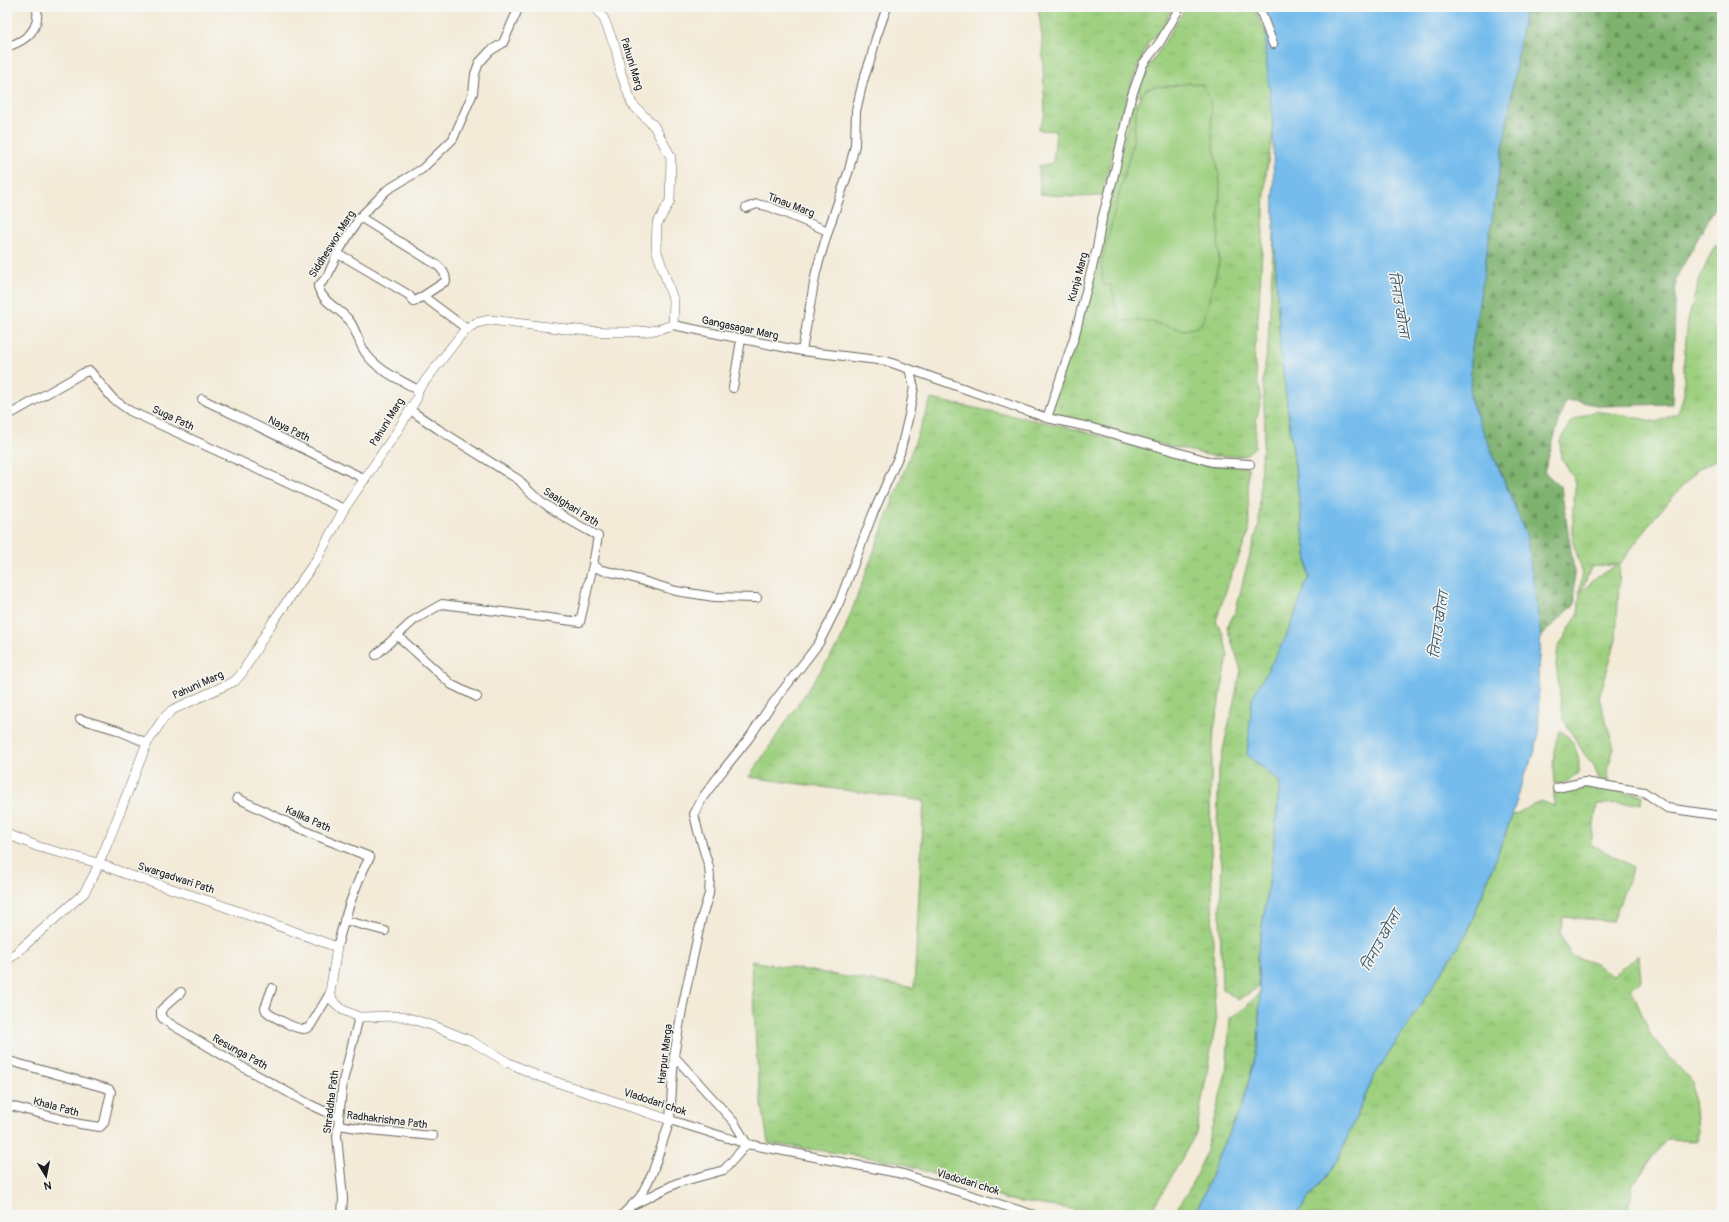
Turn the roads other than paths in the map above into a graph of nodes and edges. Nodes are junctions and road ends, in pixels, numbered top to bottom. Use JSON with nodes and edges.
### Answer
{"nodes":[{"id":1,"x":38,"y":7,"type":"edge"},
{"id":2,"x":519,"y":7,"type":"edge"},
{"id":3,"x":596,"y":7,"type":"edge"},
{"id":4,"x":887,"y":7,"type":"edge"},
{"id":5,"x":1180,"y":7,"type":"edge"},
{"id":6,"x":1259,"y":7,"type":"edge"},
{"id":7,"x":1273,"y":44,"type":"dead end"},
{"id":8,"x":7,"y":47,"type":"edge"},
{"id":9,"x":746,"y":208,"type":"dead end"},
{"id":10,"x":360,"y":217,"type":"junction"},
{"id":11,"x":828,"y":231,"type":"junction"},
{"id":12,"x":337,"y":254,"type":"junction"},
{"id":13,"x":424,"y":297,"type":"junction"},
{"id":14,"x":674,"y":325,"type":"junction"},
{"id":15,"x":467,"y":329,"type":"junction"},
{"id":16,"x":741,"y":340,"type":"junction"},
{"id":17,"x":802,"y":351,"type":"junction"},
{"id":18,"x":909,"y":369,"type":"junction"},
{"id":19,"x":733,"y":388,"type":"dead end"},
{"id":20,"x":418,"y":390,"type":"junction"},
{"id":21,"x":202,"y":399,"type":"dead end"},
{"id":22,"x":410,"y":410,"type":"junction"},
{"id":23,"x":7,"y":416,"type":"edge"},
{"id":24,"x":1048,"y":418,"type":"junction"},
{"id":25,"x":1250,"y":464,"type":"dead end"},
{"id":26,"x":365,"y":479,"type":"junction"},
{"id":27,"x":344,"y":509,"type":"junction"},
{"id":28,"x":593,"y":565,"type":"junction"},
{"id":29,"x":757,"y":598,"type":"dead end"},
{"id":30,"x":398,"y":636,"type":"junction"},
{"id":31,"x":376,"y":655,"type":"dead end"},
{"id":32,"x":477,"y":697,"type":"dead end"},
{"id":33,"x":80,"y":719,"type":"dead end"},
{"id":34,"x":147,"y":743,"type":"junction"},
{"id":35,"x":1557,"y":788,"type":"dead end"},
{"id":36,"x":237,"y":798,"type":"dead end"},
{"id":37,"x":1722,"y":816,"type":"edge"},
{"id":38,"x":7,"y":834,"type":"edge"},
{"id":39,"x":98,"y":863,"type":"junction"},
{"id":40,"x":344,"y":920,"type":"junction"},
{"id":41,"x":385,"y":931,"type":"dead end"},
{"id":42,"x":337,"y":948,"type":"junction"},
{"id":43,"x":7,"y":961,"type":"edge"},
{"id":44,"x":272,"y":988,"type":"dead end"},
{"id":45,"x":181,"y":992,"type":"dead end"},
{"id":46,"x":330,"y":993,"type":"junction"},
{"id":47,"x":359,"y":1017,"type":"junction"},
{"id":48,"x":674,"y":1056,"type":"junction"},
{"id":49,"x":13,"y":1062,"type":"dead end"},
{"id":50,"x":7,"y":1105,"type":"edge"},
{"id":51,"x":670,"y":1120,"type":"junction"},
{"id":52,"x":339,"y":1122,"type":"junction"},
{"id":53,"x":433,"y":1136,"type":"dead end"},
{"id":54,"x":747,"y":1144,"type":"junction"},
{"id":55,"x":631,"y":1206,"type":"junction"},
{"id":56,"x":342,"y":1215,"type":"edge"},
{"id":57,"x":622,"y":1215,"type":"edge"},
{"id":58,"x":1034,"y":1215,"type":"edge"}],
"edges":[{"from":1,"to":8,"type":"street"},
{"from":2,"to":10,"type":"street","name":"Siddheswor Marg"},
{"from":3,"to":14,"type":"street","name":"Pahuni Marg"},
{"from":4,"to":11,"type":"street"},
{"from":5,"to":24,"type":"street","name":"Kunja Marg"},
{"from":6,"to":7,"type":"street"},
{"from":9,"to":11,"type":"street","name":"Tinau Marg"},
{"from":10,"to":12,"type":"street","name":"Siddheswor Marg"},
{"from":10,"to":13,"type":"street"},
{"from":11,"to":17,"type":"street"},
{"from":12,"to":13,"type":"street"},
{"from":12,"to":20,"type":"street","name":"Siddheswor Marg"},
{"from":13,"to":15,"type":"street"},
{"from":14,"to":15,"type":"street","name":"Pahuni Marg"},
{"from":14,"to":16,"type":"street","name":"Gangasagar Marg"},
{"from":15,"to":20,"type":"street","name":"Pahuni Marg"},
{"from":16,"to":17,"type":"street","name":"Gangasagar Marg"},
{"from":16,"to":19,"type":"street"},
{"from":17,"to":18,"type":"street","name":"Gangasagar Marg"},
{"from":18,"to":24,"type":"street"},
{"from":18,"to":48,"type":"street","name":"Harpur Marga"},
{"from":20,"to":22,"type":"street","name":"Pahuni Marg"},
{"from":21,"to":26,"type":"street","name":"Naya Path"},
{"from":22,"to":26,"type":"street","name":"Pahuni Marg"},
{"from":22,"to":28,"type":"street","name":"Saalghari Path"},
{"from":23,"to":27,"type":"street","name":"Suga Path"},
{"from":24,"to":25,"type":"street"},
{"from":26,"to":27,"type":"street","name":"Pahuni Marg"},
{"from":27,"to":34,"type":"street","name":"Pahuni Marg"},
{"from":28,"to":29,"type":"street"},
{"from":28,"to":30,"type":"street"},
{"from":30,"to":31,"type":"street"},
{"from":30,"to":32,"type":"street"},
{"from":33,"to":34,"type":"street"},
{"from":34,"to":39,"type":"street","name":"Pahuni Marg"},
{"from":35,"to":37,"type":"street"},
{"from":36,"to":40,"type":"street","name":"Kalika Path"},
{"from":38,"to":39,"type":"street","name":"Swargadwari Path"},
{"from":39,"to":42,"type":"street","name":"Swargadwari Path"},
{"from":39,"to":43,"type":"street","name":"Pahuni Marg"},
{"from":40,"to":41,"type":"street"},
{"from":40,"to":42,"type":"street"},
{"from":42,"to":46,"type":"street"},
{"from":44,"to":46,"type":"street"},
{"from":45,"to":52,"type":"street","name":"Resunga Path"},
{"from":46,"to":47,"type":"street","name":"Vladodari chok"},
{"from":47,"to":51,"type":"street","name":"Vladodari chok"},
{"from":47,"to":52,"type":"street","name":"Shraddha Path"},
{"from":48,"to":51,"type":"street","name":"Harpur Marga"},
{"from":48,"to":54,"type":"street"},
{"from":49,"to":50,"type":"street","name":"Khala Path"},
{"from":51,"to":54,"type":"street","name":"Vladodari chok"},
{"from":51,"to":55,"type":"street","name":"Harpur Marga"},
{"from":52,"to":53,"type":"street","name":"Radhakrishna Path"},
{"from":52,"to":56,"type":"street","name":"Shraddha Path"},
{"from":54,"to":55,"type":"street"},
{"from":54,"to":58,"type":"street","name":"Vladodari chok"},
{"from":55,"to":57,"type":"street","name":"Harpur Marga"}]}
